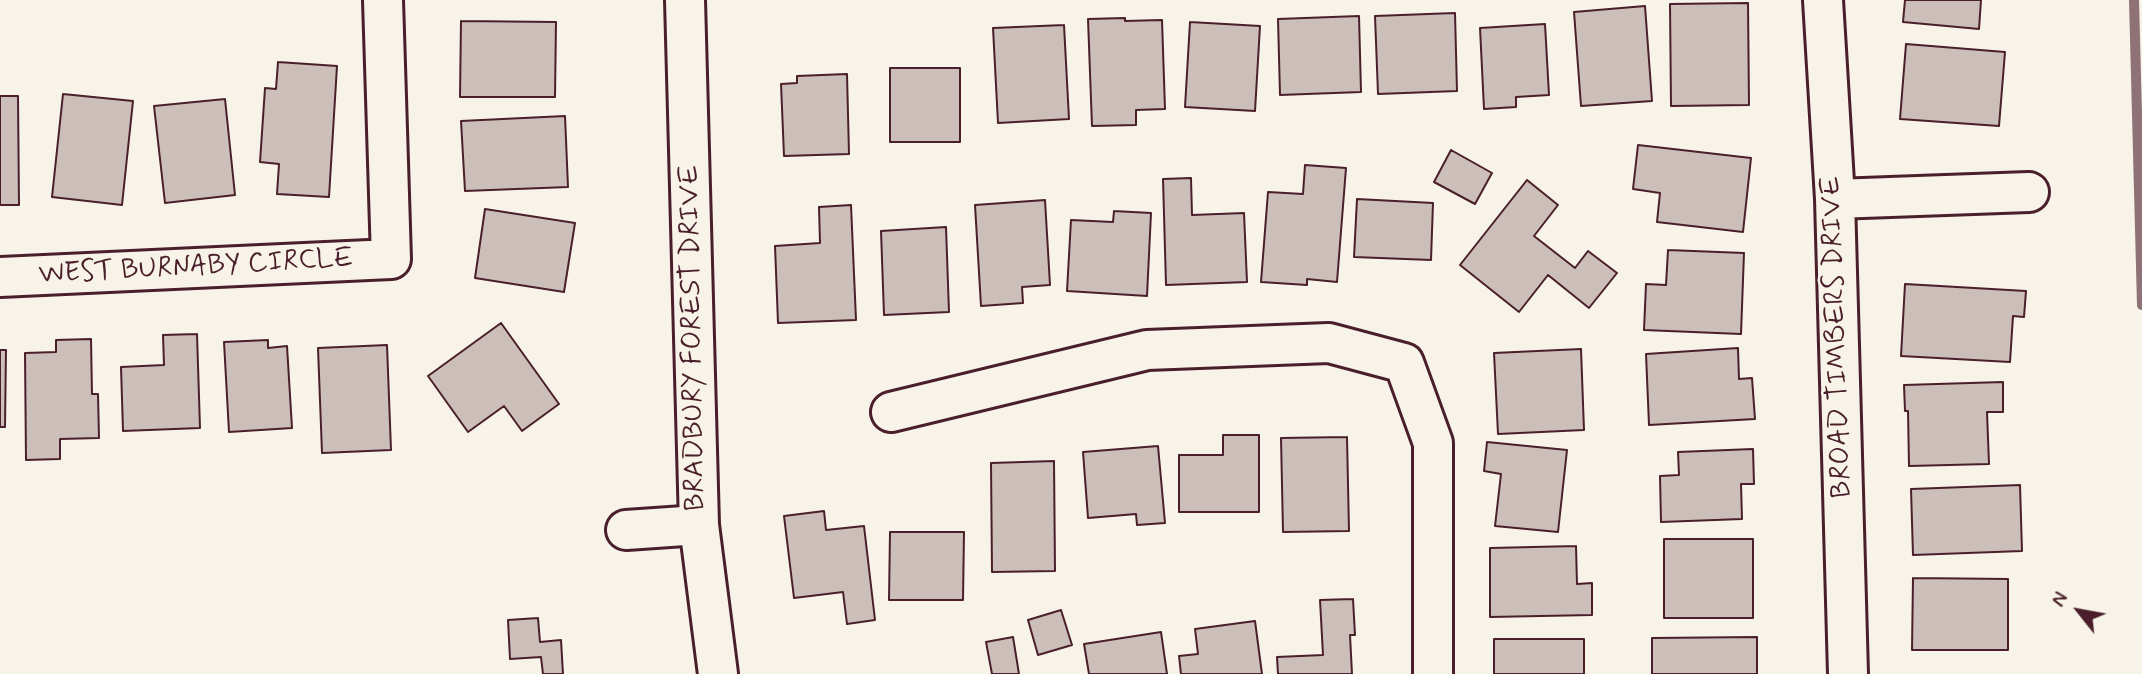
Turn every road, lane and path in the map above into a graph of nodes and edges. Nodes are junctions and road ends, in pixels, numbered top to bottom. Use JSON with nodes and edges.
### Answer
{"nodes":[{"id":1,"x":383,"y":0,"type":"edge"},
{"id":2,"x":685,"y":0,"type":"edge"},
{"id":3,"x":1823,"y":0,"type":"edge"},
{"id":4,"x":2029,"y":192,"type":"dead end"},
{"id":5,"x":1835,"y":199,"type":"junction"},
{"id":6,"x":0,"y":277,"type":"edge"},
{"id":7,"x":891,"y":412,"type":"dead end"},
{"id":8,"x":699,"y":525,"type":"junction"},
{"id":9,"x":626,"y":530,"type":"dead end"},
{"id":10,"x":718,"y":674,"type":"edge"},
{"id":11,"x":1433,"y":674,"type":"edge"},
{"id":12,"x":1848,"y":674,"type":"edge"}],
"edges":[{"from":1,"to":6,"type":"street","name":"WEST BURNABY CIRCLE"},
{"from":2,"to":8,"type":"street","name":"BRADBURY FOREST DRIVE"},
{"from":3,"to":5,"type":"street","name":"BROAD TIMBERS DRIVE"},
{"from":4,"to":5,"type":"street"},
{"from":5,"to":12,"type":"street","name":"BROAD TIMBERS DRIVE"},
{"from":7,"to":11,"type":"street"},
{"from":8,"to":9,"type":"street"},
{"from":8,"to":10,"type":"street","name":"BRADBURY FOREST DRIVE"}]}
